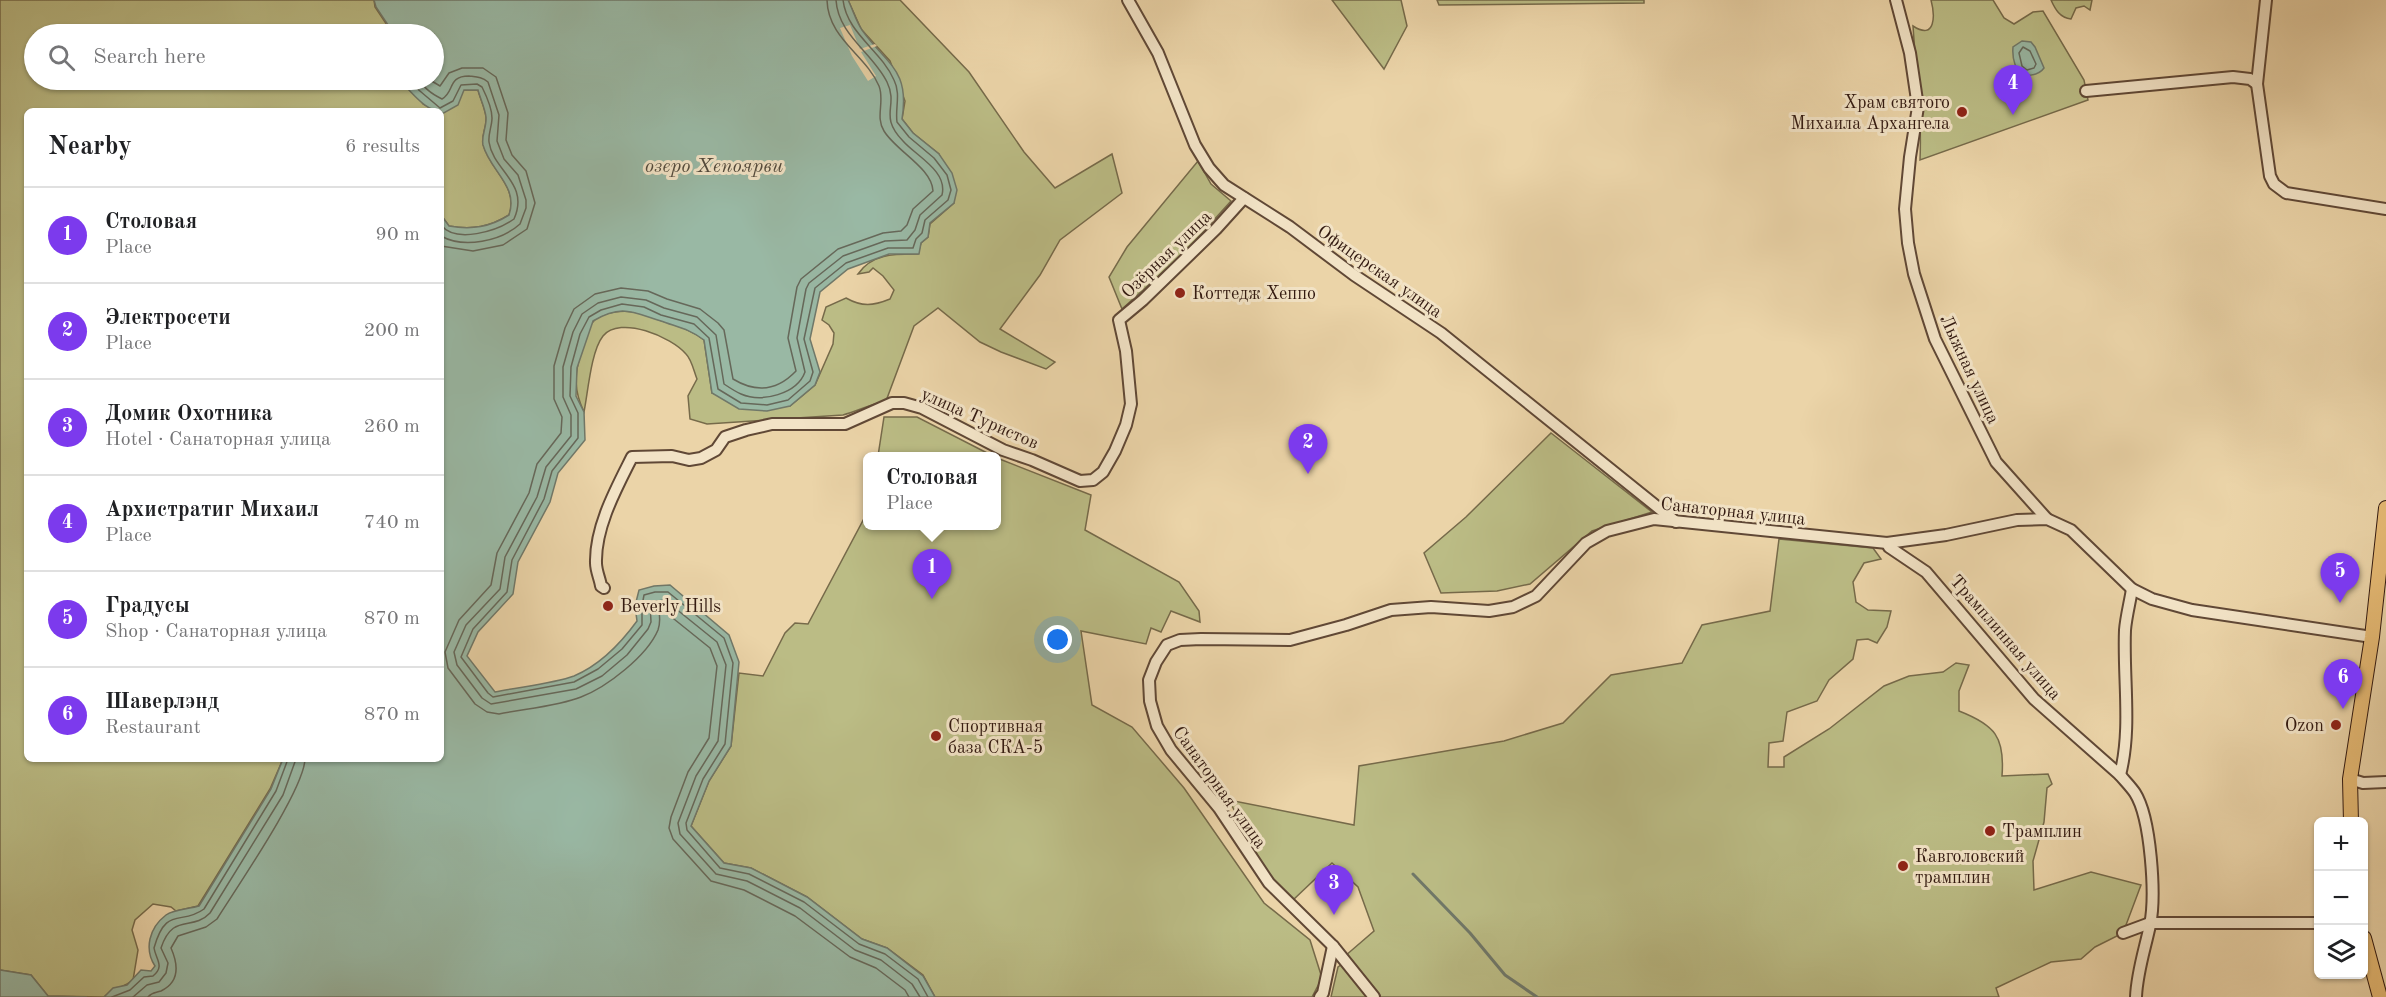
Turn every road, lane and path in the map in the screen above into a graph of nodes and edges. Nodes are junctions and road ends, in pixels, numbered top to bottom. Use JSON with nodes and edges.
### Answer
{"nodes":[{"id":1,"x":1128,"y":0,"type":"edge"},
{"id":2,"x":1896,"y":0,"type":"edge"},
{"id":3,"x":2266,"y":0,"type":"edge"},
{"id":4,"x":2257,"y":84,"type":"junction"},
{"id":5,"x":2086,"y":91,"type":"dead end"},
{"id":6,"x":1244,"y":198,"type":"junction"},
{"id":7,"x":2386,"y":208,"type":"edge"},
{"id":8,"x":1103,"y":472,"type":"joint"},
{"id":9,"x":2386,"y":508,"type":"edge"},
{"id":10,"x":2047,"y":519,"type":"junction"},
{"id":11,"x":1677,"y":522,"type":"junction"},
{"id":12,"x":1887,"y":543,"type":"junction"},
{"id":13,"x":604,"y":588,"type":"dead end"},
{"id":14,"x":2132,"y":589,"type":"junction"},
{"id":15,"x":2372,"y":637,"type":"junction"},
{"id":16,"x":2120,"y":776,"type":"junction"},
{"id":17,"x":2350,"y":779,"type":"junction"},
{"id":18,"x":2386,"y":782,"type":"edge"},
{"id":19,"x":2351,"y":817,"type":"edge"},
{"id":20,"x":2150,"y":923,"type":"junction"},
{"id":21,"x":2314,"y":923,"type":"edge"},
{"id":22,"x":2123,"y":933,"type":"dead end"},
{"id":23,"x":1333,"y":946,"type":"junction"},
{"id":24,"x":2368,"y":953,"type":"edge"},
{"id":25,"x":1320,"y":997,"type":"edge"},
{"id":26,"x":1374,"y":997,"type":"edge"},
{"id":27,"x":2136,"y":997,"type":"edge"},
{"id":28,"x":2380,"y":997,"type":"edge"}],
"edges":[{"from":1,"to":6,"type":"street","name":"Офицерская улица"},
{"from":2,"to":10,"type":"street","name":"Лыжная улица"},
{"from":3,"to":4,"type":"street"},
{"from":4,"to":5,"type":"street"},
{"from":4,"to":7,"type":"street"},
{"from":6,"to":8,"type":"street","name":"Озёрная улица"},
{"from":6,"to":11,"type":"street","name":"Офицерская улица"},
{"from":8,"to":13,"type":"street","name":"улица Туристов"},
{"from":9,"to":15,"type":"main road"},
{"from":10,"to":12,"type":"street","name":"Санаторная улица"},
{"from":10,"to":14,"type":"street","name":"Санаторная улица"},
{"from":11,"to":12,"type":"street","name":"Санаторная улица"},
{"from":11,"to":23,"type":"street","name":"Санаторная улица"},
{"from":12,"to":16,"type":"street","name":"Трамплинная улица"},
{"from":14,"to":15,"type":"street","name":"Санаторная улица"},
{"from":14,"to":16,"type":"street"},
{"from":15,"to":17,"type":"main road"},
{"from":16,"to":20,"type":"street","name":"Трамплинная улица"},
{"from":17,"to":18,"type":"street"},
{"from":17,"to":19,"type":"main road"},
{"from":20,"to":21,"type":"street"},
{"from":20,"to":22,"type":"street"},
{"from":20,"to":27,"type":"street","name":"Трамплинная улица"},
{"from":23,"to":25,"type":"street"},
{"from":23,"to":26,"type":"street","name":"Санаторная улица"},
{"from":24,"to":28,"type":"main road"}]}
